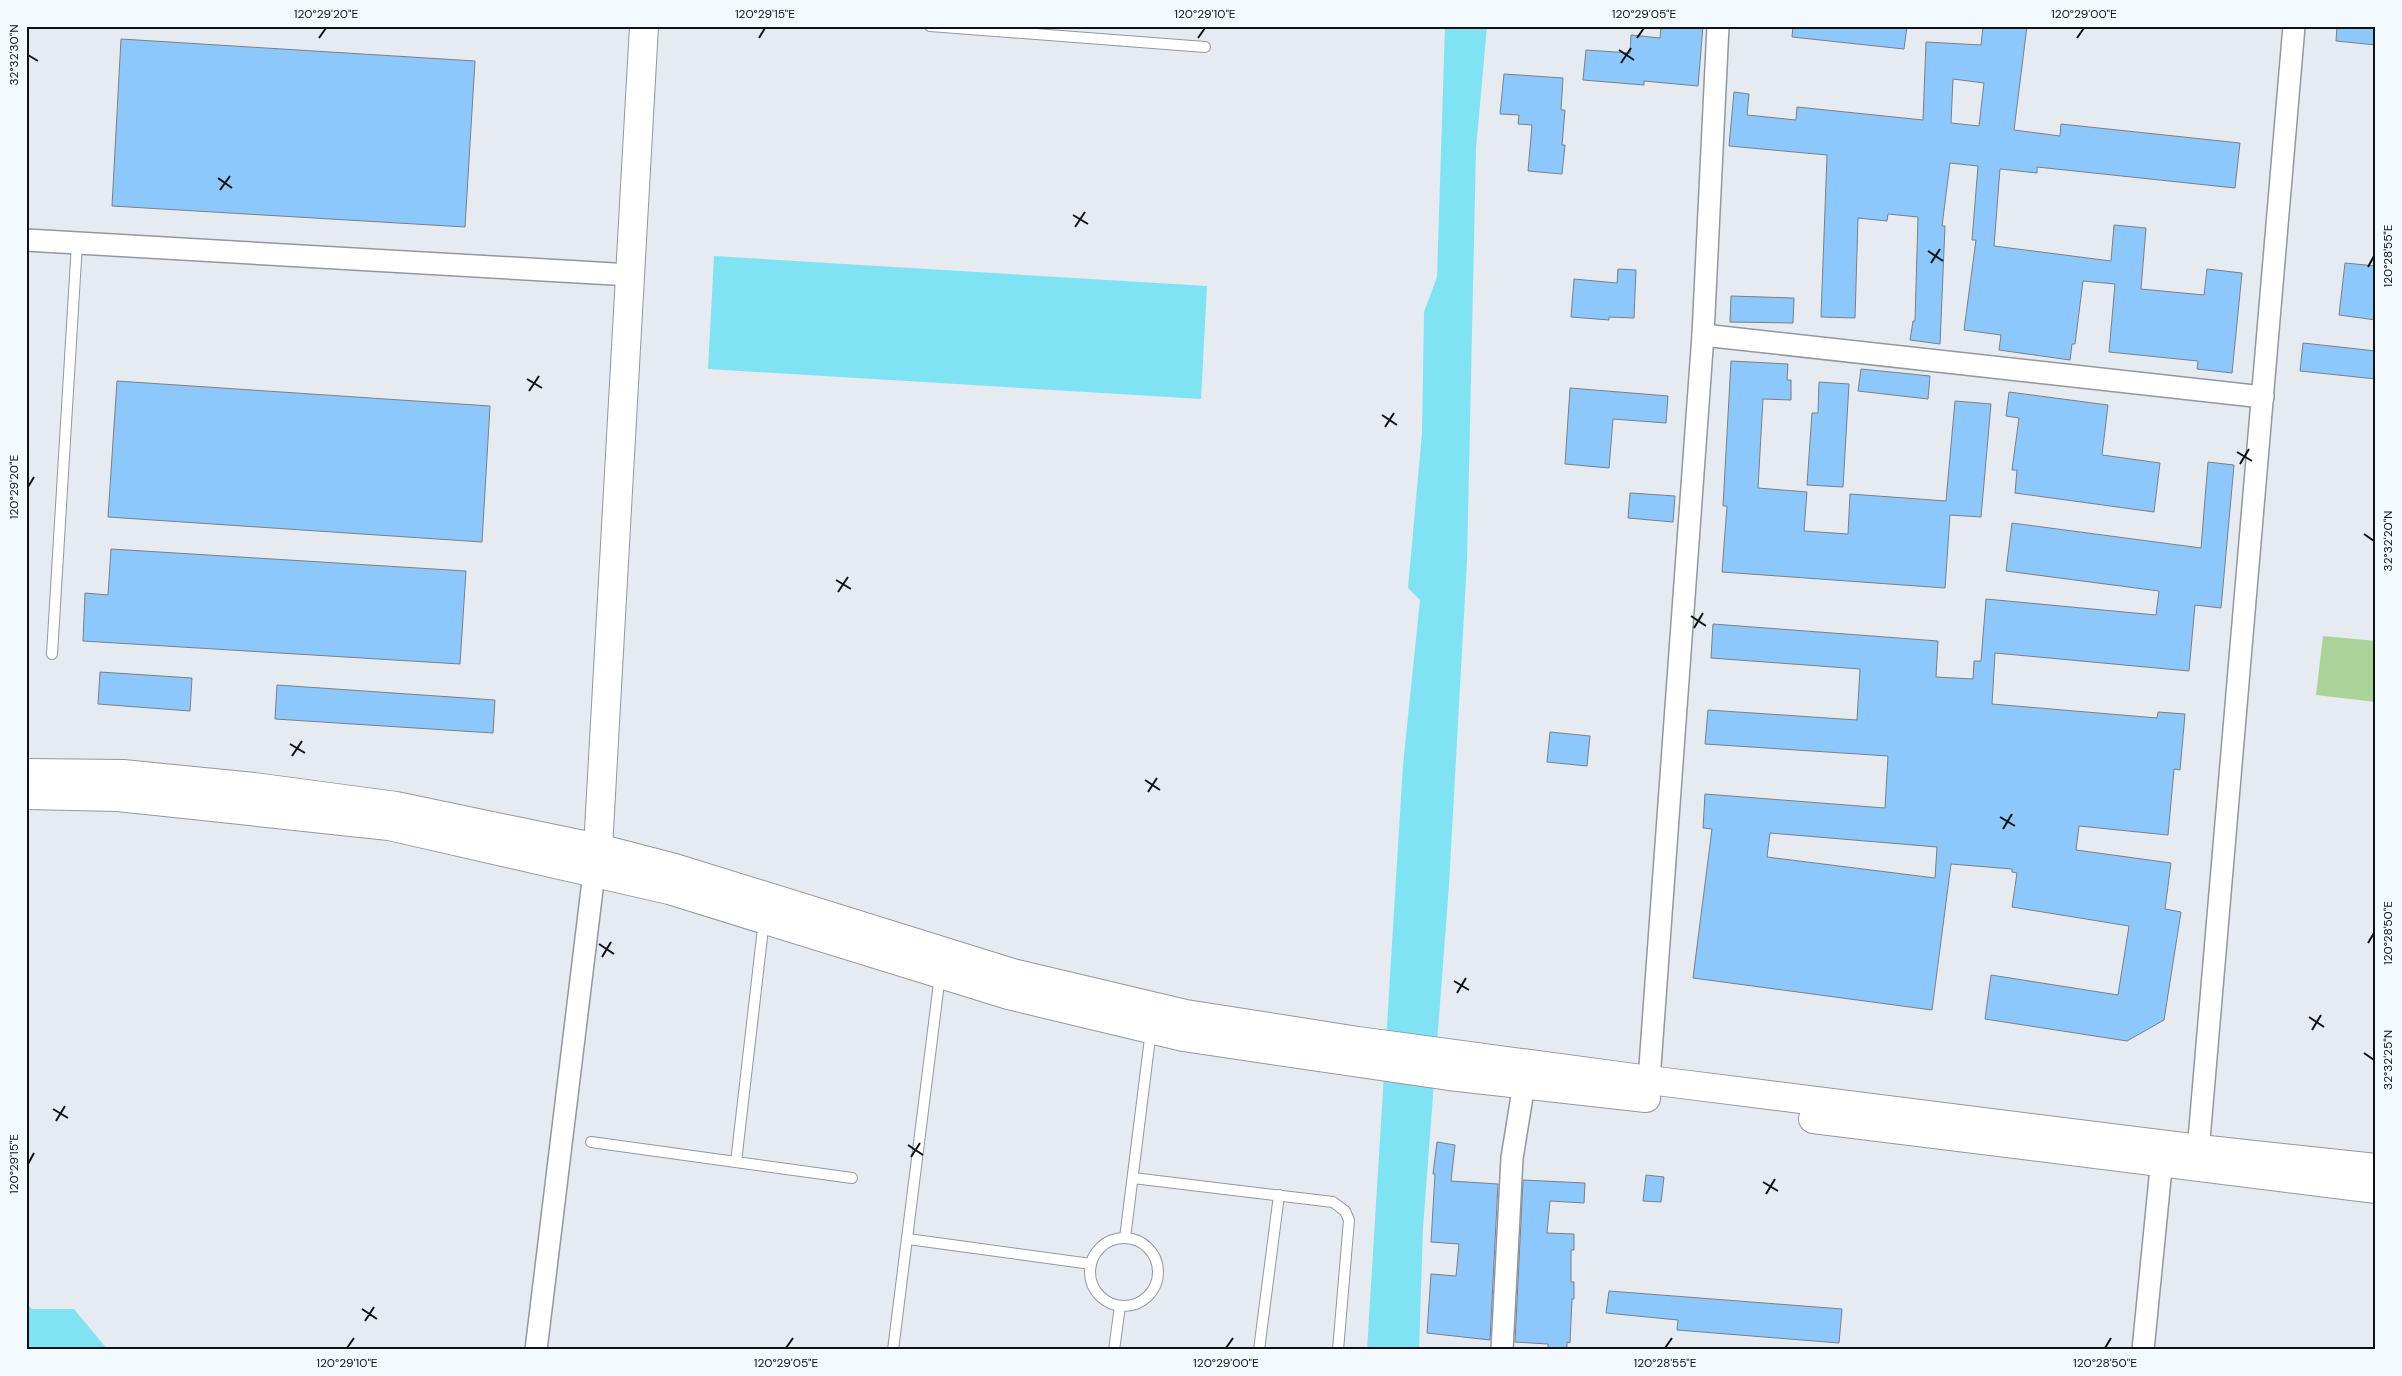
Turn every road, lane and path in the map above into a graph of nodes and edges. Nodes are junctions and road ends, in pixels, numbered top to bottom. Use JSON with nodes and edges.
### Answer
{"nodes":[{"id":1,"x":644,"y":26,"type":"edge"},
{"id":2,"x":930,"y":26,"type":"edge"},
{"id":3,"x":1718,"y":26,"type":"edge"},
{"id":4,"x":2294,"y":26,"type":"edge"},
{"id":5,"x":1205,"y":47,"type":"dead end"},
{"id":6,"x":26,"y":240,"type":"edge"},
{"id":7,"x":77,"y":243,"type":"junction"},
{"id":8,"x":631,"y":275,"type":"junction"},
{"id":9,"x":1703,"y":335,"type":"junction"},
{"id":10,"x":2263,"y":397,"type":"junction"},
{"id":11,"x":52,"y":654,"type":"dead end"},
{"id":12,"x":26,"y":773,"type":"edge"},
{"id":13,"x":26,"y":795,"type":"edge"},
{"id":14,"x":596,"y":861,"type":"junction"},
{"id":15,"x":764,"y":920,"type":"junction"},
{"id":16,"x":940,"y":974,"type":"junction"},
{"id":17,"x":1154,"y":1018,"type":"junction"},
{"id":18,"x":1451,"y":1064,"type":"junction"},
{"id":19,"x":1649,"y":1080,"type":"junction"},
{"id":20,"x":1524,"y":1084,"type":"junction"},
{"id":21,"x":591,"y":1142,"type":"dead end"},
{"id":22,"x":2162,"y":1154,"type":"junction"},
{"id":23,"x":2198,"y":1159,"type":"junction"},
{"id":24,"x":736,"y":1162,"type":"junction"},
{"id":25,"x":2376,"y":1168,"type":"edge"},
{"id":26,"x":852,"y":1178,"type":"dead end"},
{"id":27,"x":1133,"y":1178,"type":"junction"},
{"id":28,"x":2376,"y":1189,"type":"edge"},
{"id":29,"x":1279,"y":1195,"type":"junction"},
{"id":30,"x":1126,"y":1238,"type":"junction"},
{"id":31,"x":908,"y":1239,"type":"junction"},
{"id":32,"x":1091,"y":1264,"type":"junction"},
{"id":33,"x":1120,"y":1306,"type":"junction"},
{"id":34,"x":536,"y":1350,"type":"edge"},
{"id":35,"x":893,"y":1350,"type":"edge"},
{"id":36,"x":1114,"y":1350,"type":"edge"},
{"id":37,"x":1259,"y":1350,"type":"edge"},
{"id":38,"x":1338,"y":1350,"type":"edge"},
{"id":39,"x":1502,"y":1350,"type":"edge"},
{"id":40,"x":2143,"y":1350,"type":"edge"}],
"edges":[{"from":1,"to":8,"type":"main road"},
{"from":2,"to":5,"type":"lane"},
{"from":3,"to":9,"type":"street"},
{"from":4,"to":10,"type":"street"},
{"from":6,"to":7,"type":"street"},
{"from":7,"to":8,"type":"street"},
{"from":7,"to":11,"type":"lane"},
{"from":8,"to":14,"type":"main road"},
{"from":9,"to":10,"type":"street"},
{"from":9,"to":19,"type":"street"},
{"from":10,"to":23,"type":"street"},
{"from":12,"to":14,"type":"main road"},
{"from":13,"to":14,"type":"main road"},
{"from":14,"to":15,"type":"main road"},
{"from":14,"to":17,"type":"main road"},
{"from":14,"to":34,"type":"street"},
{"from":15,"to":16,"type":"main road"},
{"from":15,"to":24,"type":"lane"},
{"from":16,"to":17,"type":"main road"},
{"from":16,"to":31,"type":"lane"},
{"from":17,"to":18,"type":"main road"},
{"from":17,"to":27,"type":"lane"},
{"from":18,"to":19,"type":"main road"},
{"from":18,"to":20,"type":"main road"},
{"from":19,"to":22,"type":"main road"},
{"from":20,"to":22,"type":"main road"},
{"from":20,"to":39,"type":"street"},
{"from":21,"to":24,"type":"lane"},
{"from":22,"to":23,"type":"main road"},
{"from":22,"to":40,"type":"street"},
{"from":23,"to":25,"type":"main road"},
{"from":23,"to":28,"type":"main road"},
{"from":24,"to":26,"type":"lane"},
{"from":27,"to":29,"type":"lane"},
{"from":27,"to":30,"type":"lane"},
{"from":29,"to":37,"type":"lane"},
{"from":29,"to":38,"type":"lane"},
{"from":30,"to":32,"type":"lane"},
{"from":30,"to":33,"type":"lane"},
{"from":31,"to":32,"type":"lane"},
{"from":31,"to":35,"type":"lane"},
{"from":32,"to":33,"type":"lane"},
{"from":33,"to":36,"type":"lane"}]}
